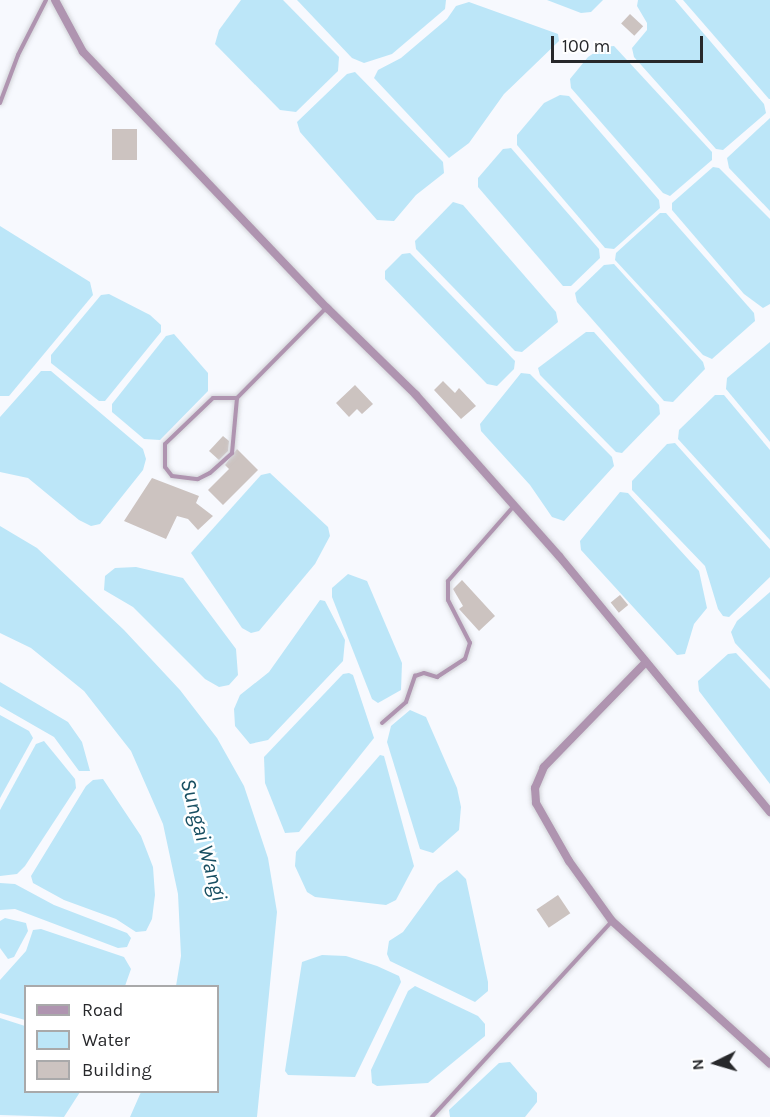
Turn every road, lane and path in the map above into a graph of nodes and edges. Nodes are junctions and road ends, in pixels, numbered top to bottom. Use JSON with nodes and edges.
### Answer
{"nodes":[{"id":1,"x":46,"y":0,"type":"edge"},
{"id":2,"x":55,"y":0,"type":"edge"},
{"id":3,"x":0,"y":103,"type":"edge"},
{"id":4,"x":327,"y":308,"type":"junction"},
{"id":5,"x":237,"y":398,"type":"junction"},
{"id":6,"x":515,"y":505,"type":"junction"},
{"id":7,"x":644,"y":664,"type":"junction"},
{"id":8,"x":382,"y":723,"type":"dead end"},
{"id":9,"x":770,"y":812,"type":"edge"},
{"id":10,"x":612,"y":921,"type":"junction"},
{"id":11,"x":770,"y":1064,"type":"edge"},
{"id":12,"x":432,"y":1117,"type":"edge"}],
"edges":[{"from":1,"to":3,"type":"lane"},
{"from":2,"to":4,"type":"street"},
{"from":4,"to":5,"type":"lane"},
{"from":4,"to":6,"type":"street"},
{"from":5,"to":5,"type":"lane"},
{"from":6,"to":7,"type":"street"},
{"from":6,"to":8,"type":"lane"},
{"from":7,"to":9,"type":"street"},
{"from":7,"to":10,"type":"street"},
{"from":10,"to":11,"type":"street"},
{"from":10,"to":12,"type":"lane"}]}
